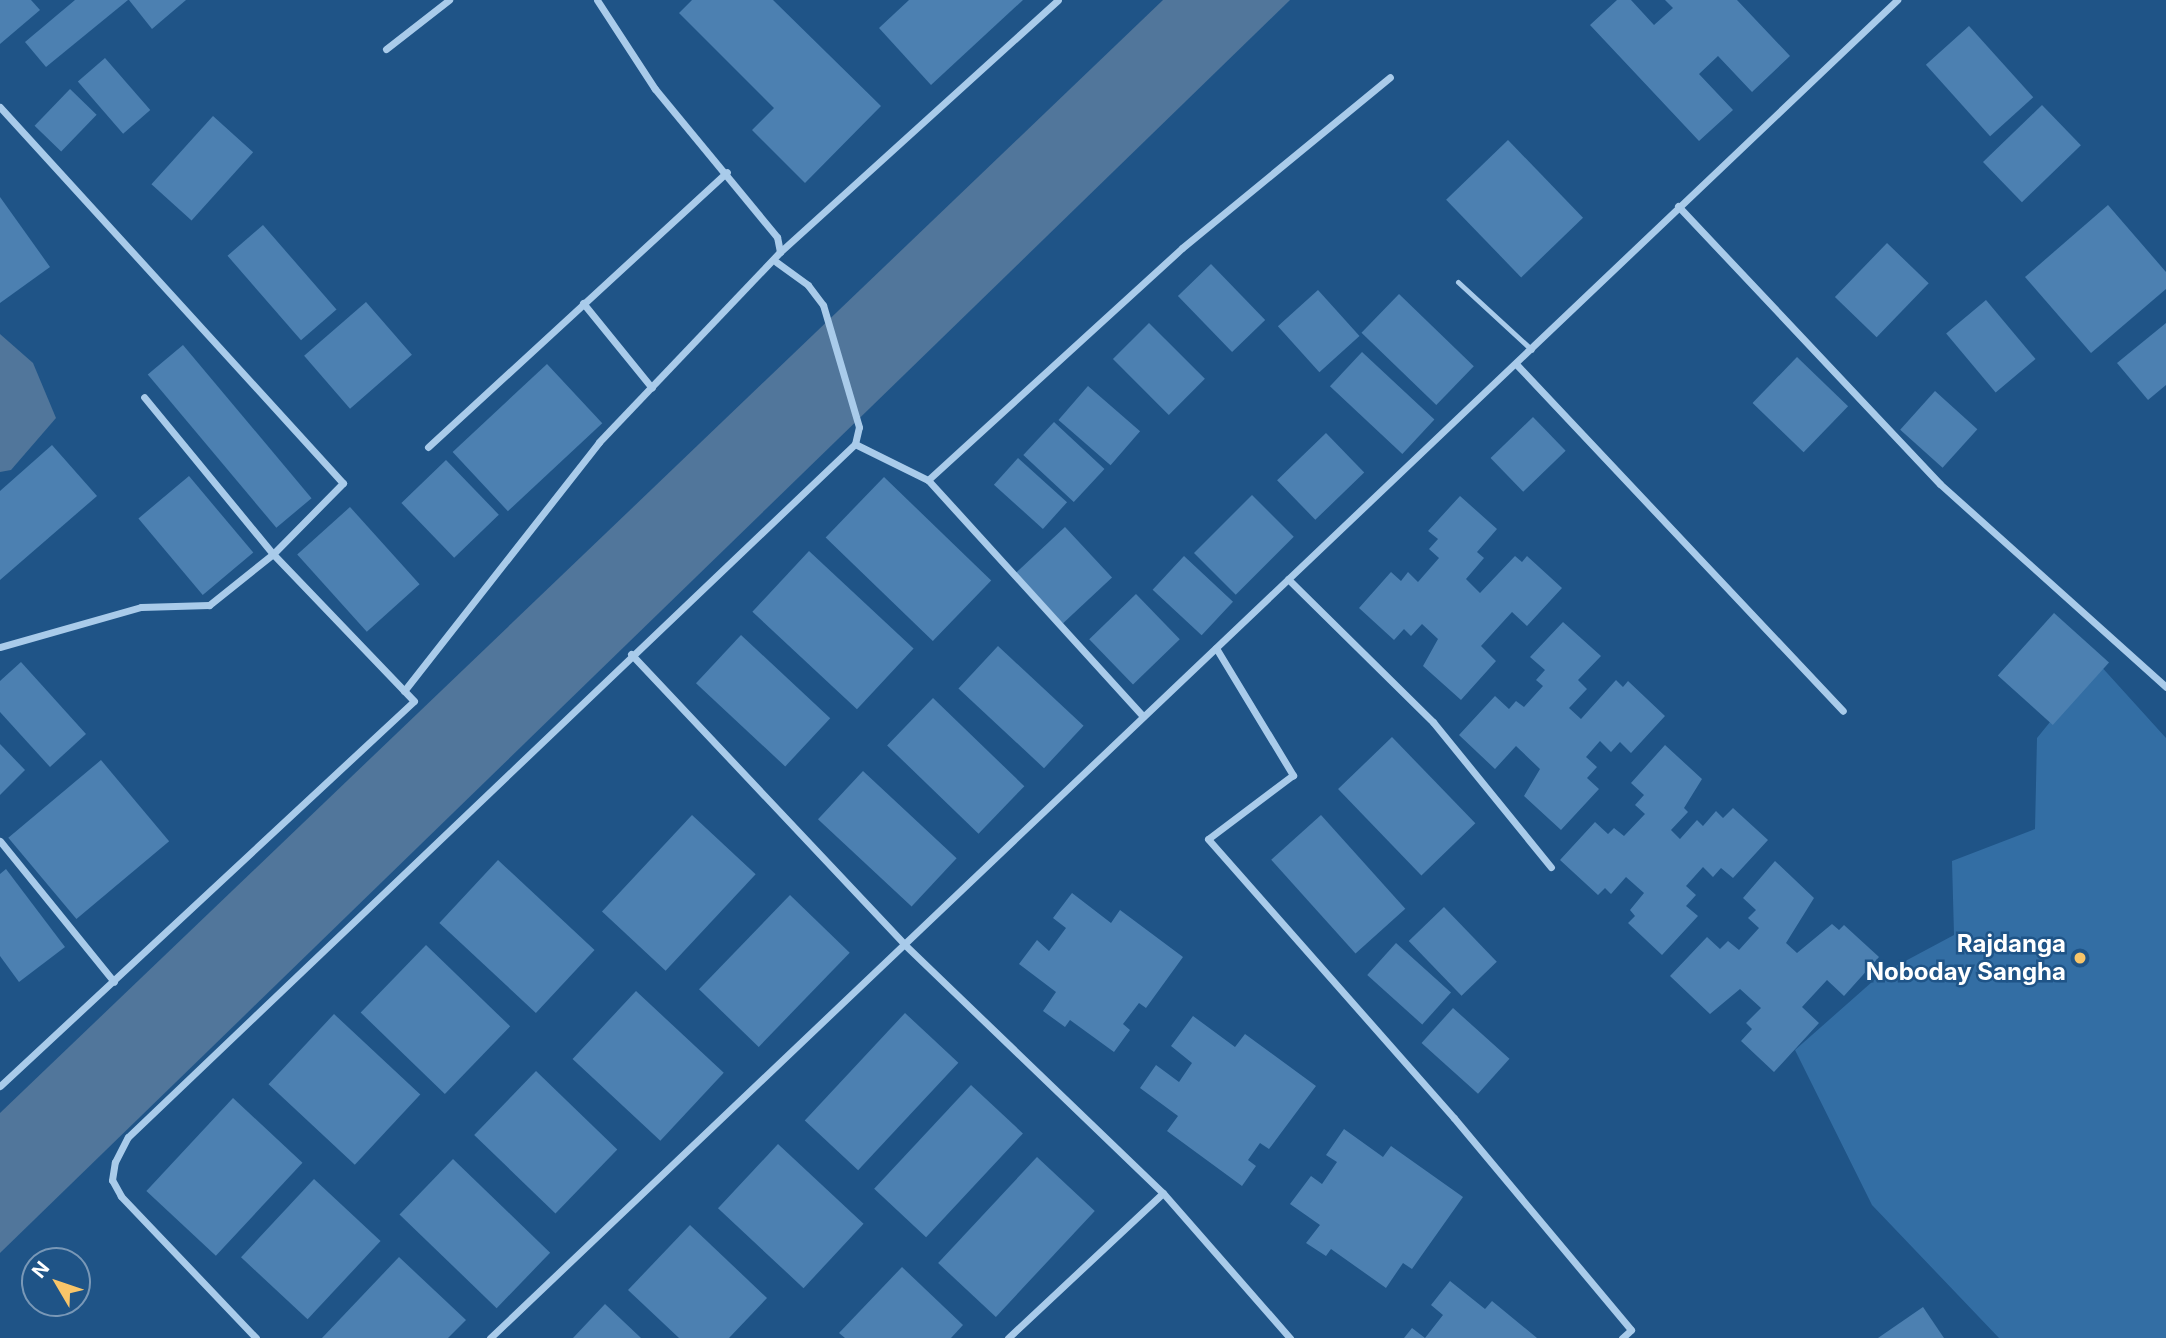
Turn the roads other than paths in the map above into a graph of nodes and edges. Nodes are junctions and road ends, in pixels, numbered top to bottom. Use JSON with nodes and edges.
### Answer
{"nodes":[{"id":1,"x":449,"y":0,"type":"edge"},
{"id":2,"x":597,"y":0,"type":"edge"},
{"id":3,"x":1058,"y":0,"type":"edge"},
{"id":4,"x":1897,"y":0,"type":"edge"},
{"id":5,"x":386,"y":49,"type":"dead end"},
{"id":6,"x":1390,"y":77,"type":"dead end"},
{"id":7,"x":0,"y":107,"type":"edge"},
{"id":8,"x":727,"y":172,"type":"junction"},
{"id":9,"x":1678,"y":206,"type":"junction"},
{"id":10,"x":780,"y":252,"type":"junction"},
{"id":11,"x":776,"y":262,"type":"junction"},
{"id":12,"x":1458,"y":282,"type":"dead end"},
{"id":13,"x":583,"y":303,"type":"junction"},
{"id":14,"x":1532,"y":350,"type":"junction"},
{"id":15,"x":1517,"y":365,"type":"junction"},
{"id":16,"x":652,"y":388,"type":"junction"},
{"id":17,"x":144,"y":397,"type":"dead end"},
{"id":18,"x":855,"y":444,"type":"junction"},
{"id":19,"x":428,"y":447,"type":"dead end"},
{"id":20,"x":928,"y":480,"type":"junction"},
{"id":21,"x":273,"y":554,"type":"junction"},
{"id":22,"x":1288,"y":579,"type":"junction"},
{"id":23,"x":0,"y":647,"type":"edge"},
{"id":24,"x":1216,"y":648,"type":"junction"},
{"id":25,"x":631,"y":654,"type":"junction"},
{"id":26,"x":2166,"y":687,"type":"edge"},
{"id":27,"x":404,"y":691,"type":"junction"},
{"id":28,"x":1843,"y":711,"type":"dead end"},
{"id":29,"x":1143,"y":716,"type":"junction"},
{"id":30,"x":0,"y":841,"type":"edge"},
{"id":31,"x":1550,"y":867,"type":"dead end"},
{"id":32,"x":903,"y":943,"type":"junction"},
{"id":33,"x":114,"y":982,"type":"junction"},
{"id":34,"x":0,"y":1086,"type":"edge"},
{"id":35,"x":1163,"y":1194,"type":"junction"},
{"id":36,"x":256,"y":1338,"type":"edge"},
{"id":37,"x":490,"y":1338,"type":"edge"},
{"id":38,"x":1008,"y":1338,"type":"edge"},
{"id":39,"x":1290,"y":1338,"type":"edge"},
{"id":40,"x":1622,"y":1338,"type":"edge"}],
"edges":[{"from":1,"to":5,"type":"street"},
{"from":2,"to":8,"type":"street"},
{"from":3,"to":10,"type":"street"},
{"from":4,"to":9,"type":"street"},
{"from":6,"to":20,"type":"street"},
{"from":7,"to":21,"type":"street"},
{"from":8,"to":10,"type":"street"},
{"from":8,"to":13,"type":"street"},
{"from":9,"to":14,"type":"street"},
{"from":9,"to":26,"type":"street"},
{"from":10,"to":11,"type":"street"},
{"from":11,"to":16,"type":"street"},
{"from":11,"to":18,"type":"street"},
{"from":12,"to":14,"type":"lane"},
{"from":13,"to":16,"type":"street"},
{"from":13,"to":19,"type":"street"},
{"from":14,"to":15,"type":"street"},
{"from":15,"to":22,"type":"street"},
{"from":15,"to":28,"type":"street"},
{"from":16,"to":27,"type":"street"},
{"from":17,"to":21,"type":"street"},
{"from":18,"to":20,"type":"street"},
{"from":18,"to":25,"type":"street"},
{"from":20,"to":29,"type":"street"},
{"from":21,"to":23,"type":"street"},
{"from":21,"to":27,"type":"street"},
{"from":22,"to":24,"type":"street"},
{"from":22,"to":31,"type":"street"},
{"from":24,"to":29,"type":"street"},
{"from":24,"to":40,"type":"street"},
{"from":25,"to":32,"type":"street"},
{"from":25,"to":36,"type":"street"},
{"from":27,"to":33,"type":"street"},
{"from":29,"to":32,"type":"street"},
{"from":30,"to":33,"type":"street"},
{"from":32,"to":35,"type":"street"},
{"from":32,"to":37,"type":"street"},
{"from":33,"to":34,"type":"street"},
{"from":35,"to":38,"type":"street"},
{"from":35,"to":39,"type":"street"}]}
